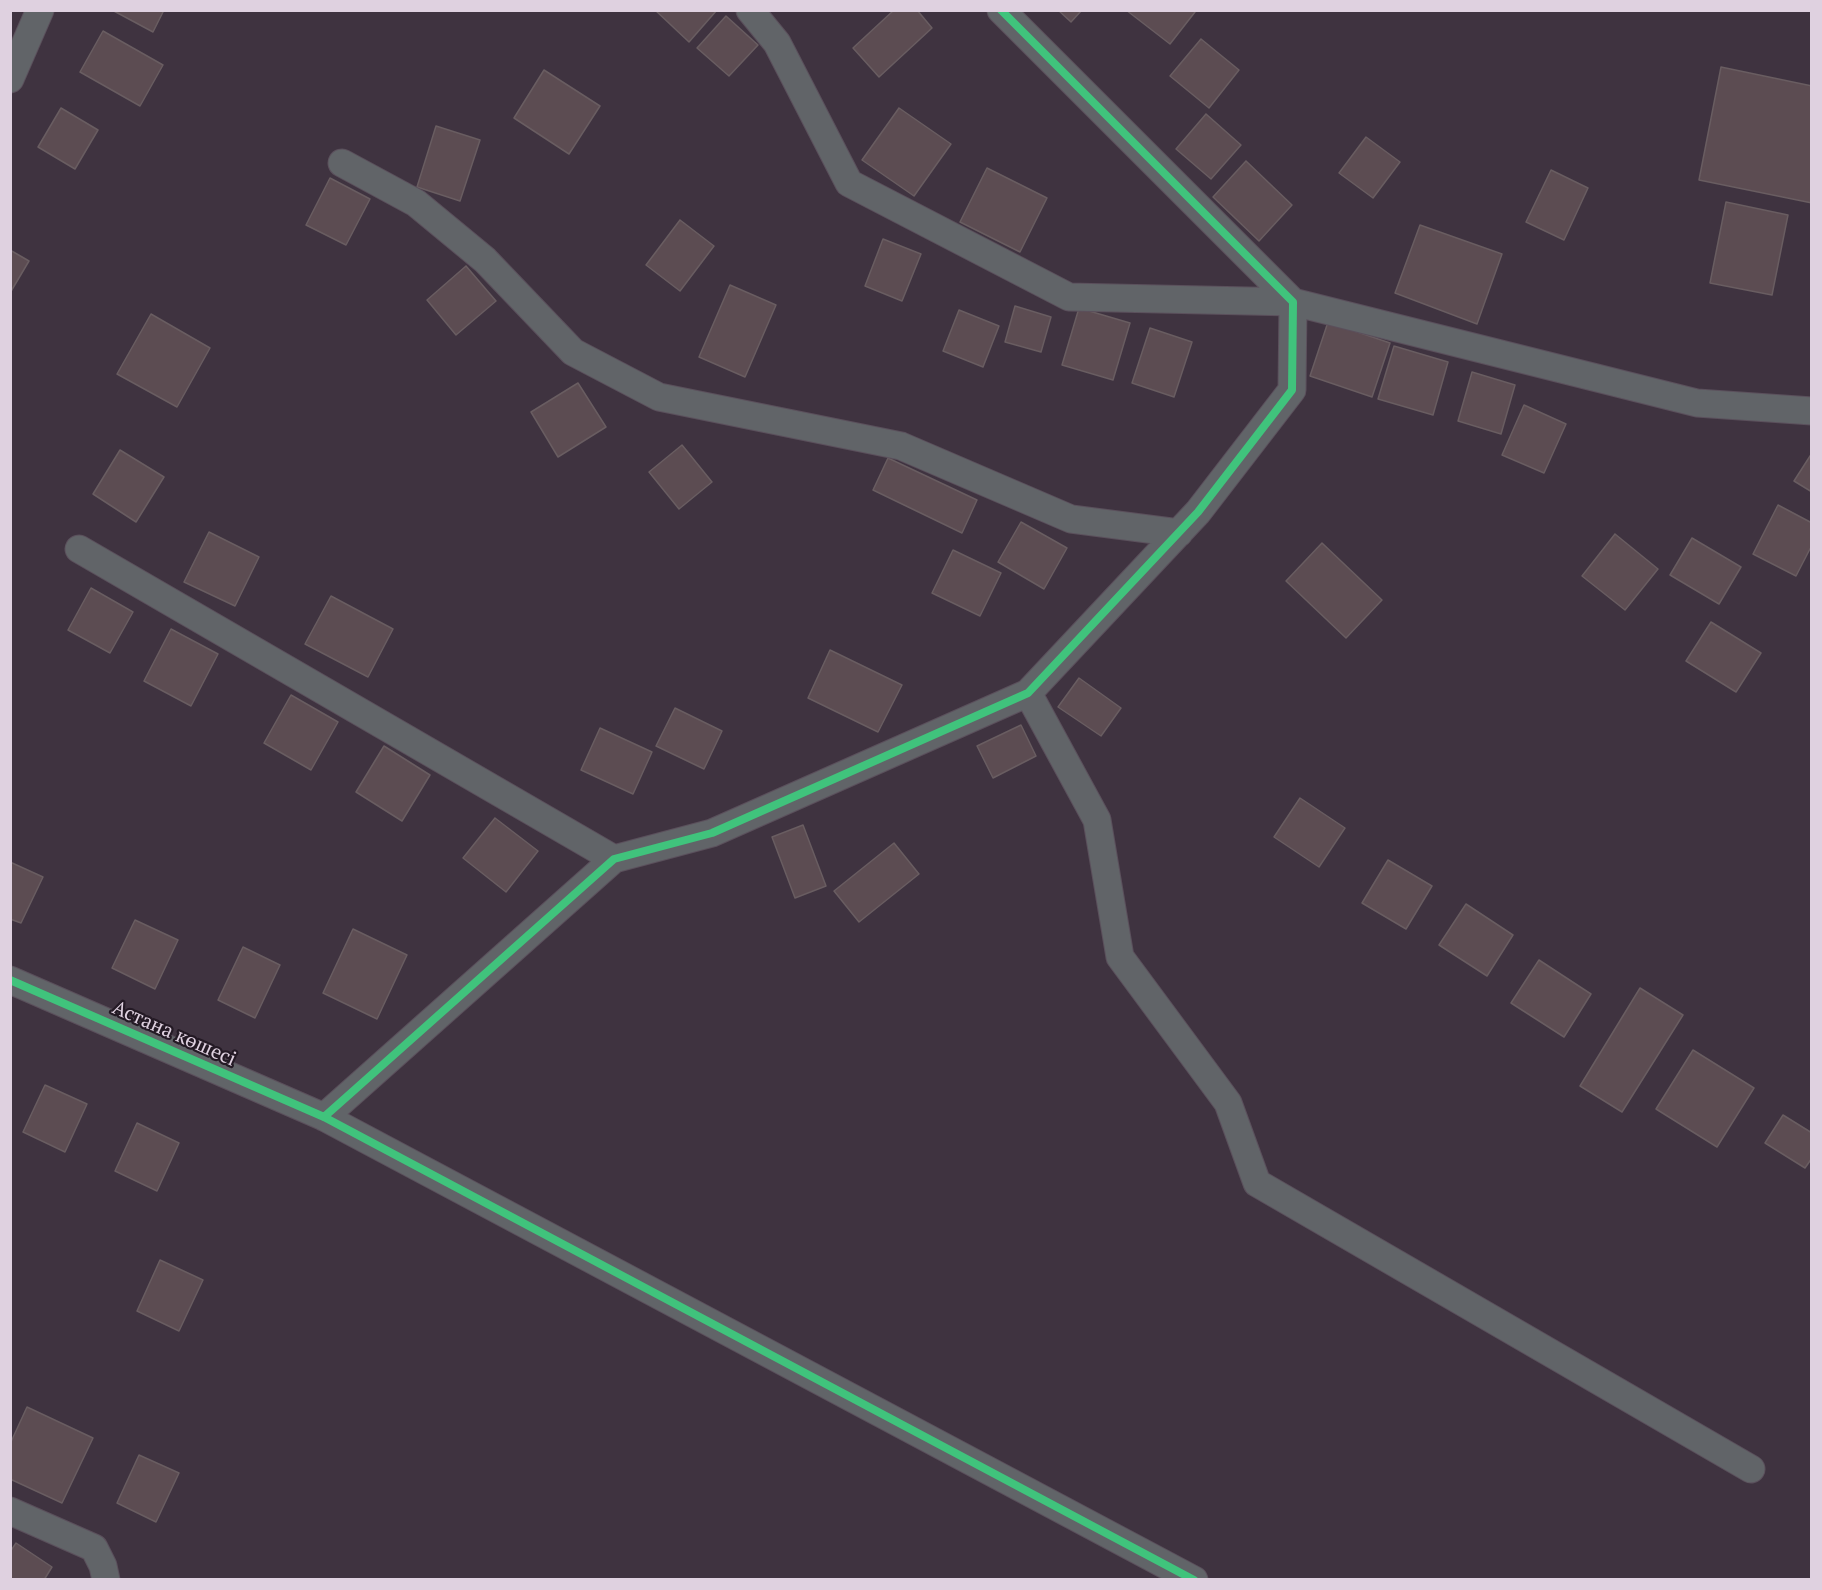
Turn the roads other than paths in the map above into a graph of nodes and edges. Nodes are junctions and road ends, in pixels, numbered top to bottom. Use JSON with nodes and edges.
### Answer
{"nodes":[{"id":1,"x":40,"y":10,"type":"edge"},
{"id":2,"x":750,"y":10,"type":"edge"},
{"id":3,"x":1001,"y":10,"type":"edge"},
{"id":4,"x":10,"y":78,"type":"edge"},
{"id":5,"x":342,"y":164,"type":"dead end"},
{"id":6,"x":1293,"y":302,"type":"junction"},
{"id":7,"x":1812,"y":411,"type":"edge"},
{"id":8,"x":1179,"y":533,"type":"junction"},
{"id":9,"x":79,"y":549,"type":"dead end"},
{"id":10,"x":1028,"y":693,"type":"junction"},
{"id":11,"x":614,"y":859,"type":"junction"},
{"id":12,"x":10,"y":980,"type":"edge"},
{"id":13,"x":324,"y":1118,"type":"junction"},
{"id":14,"x":1751,"y":1469,"type":"dead end"},
{"id":15,"x":10,"y":1510,"type":"edge"},
{"id":16,"x":106,"y":1580,"type":"edge"},
{"id":17,"x":1194,"y":1580,"type":"edge"}],
"edges":[{"from":1,"to":4,"type":"street"},
{"from":2,"to":6,"type":"street"},
{"from":3,"to":6,"type":"street"},
{"from":5,"to":8,"type":"street"},
{"from":6,"to":7,"type":"street"},
{"from":6,"to":8,"type":"street"},
{"from":8,"to":10,"type":"street"},
{"from":9,"to":11,"type":"street"},
{"from":10,"to":11,"type":"street"},
{"from":10,"to":14,"type":"street"},
{"from":11,"to":13,"type":"street"},
{"from":12,"to":13,"type":"street","name":"Астана көшесі"},
{"from":13,"to":17,"type":"street","name":"Астана көшесі"},
{"from":15,"to":16,"type":"street"}]}
